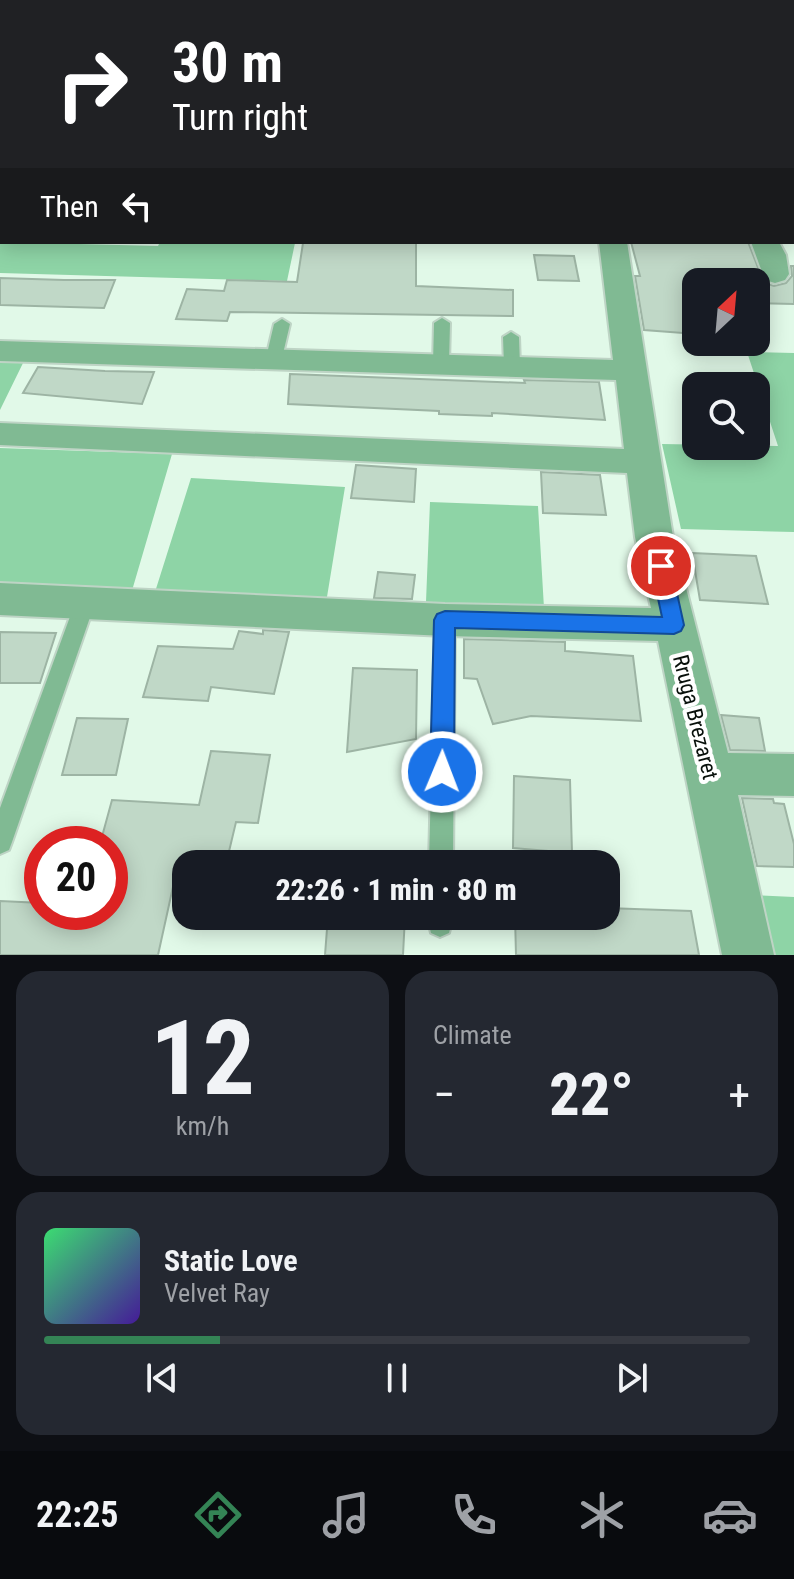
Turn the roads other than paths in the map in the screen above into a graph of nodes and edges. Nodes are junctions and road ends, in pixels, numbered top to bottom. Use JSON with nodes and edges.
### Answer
{"nodes":[{"id":1,"x":613,"y":244,"type":"edge"},
{"id":2,"x":766,"y":244,"type":"edge"},
{"id":3,"x":775,"y":274,"type":"dead end"},
{"id":4,"x":442,"y":323,"type":"dead end"},
{"id":5,"x":282,"y":324,"type":"dead end"},
{"id":6,"x":0,"y":351,"type":"edge"},
{"id":7,"x":274,"y":358,"type":"junction"},
{"id":8,"x":441,"y":364,"type":"junction"},
{"id":9,"x":629,"y":370,"type":"junction"},
{"id":10,"x":0,"y":434,"type":"edge"},
{"id":11,"x":642,"y":462,"type":"junction"},
{"id":12,"x":0,"y":599,"type":"edge"},
{"id":13,"x":85,"y":603,"type":"junction"},
{"id":14,"x":445,"y":620,"type":"junction"},
{"id":15,"x":674,"y":625,"type":"junction"},
{"id":16,"x":710,"y":773,"type":"junction"},
{"id":17,"x":794,"y":775,"type":"edge"},
{"id":18,"x":0,"y":842,"type":"edge"},
{"id":19,"x":441,"y":850,"type":"edge"},
{"id":20,"x":748,"y":955,"type":"edge"}],
"edges":[{"from":1,"to":9,"type":"street","name":"Rruga Brezaret"},
{"from":2,"to":3,"type":"street"},
{"from":4,"to":8,"type":"lane"},
{"from":5,"to":7,"type":"lane"},
{"from":6,"to":7,"type":"street"},
{"from":7,"to":8,"type":"street"},
{"from":8,"to":9,"type":"street"},
{"from":9,"to":11,"type":"street","name":"Rruga Brezaret"},
{"from":10,"to":11,"type":"street"},
{"from":11,"to":15,"type":"street","name":"Rruga Brezaret"},
{"from":12,"to":13,"type":"street"},
{"from":13,"to":14,"type":"street"},
{"from":13,"to":18,"type":"lane"},
{"from":14,"to":15,"type":"street"},
{"from":14,"to":19,"type":"lane"},
{"from":15,"to":16,"type":"street","name":"Rruga Brezaret"},
{"from":16,"to":17,"type":"street"},
{"from":16,"to":20,"type":"street","name":"Rruga Brezaret"}]}
